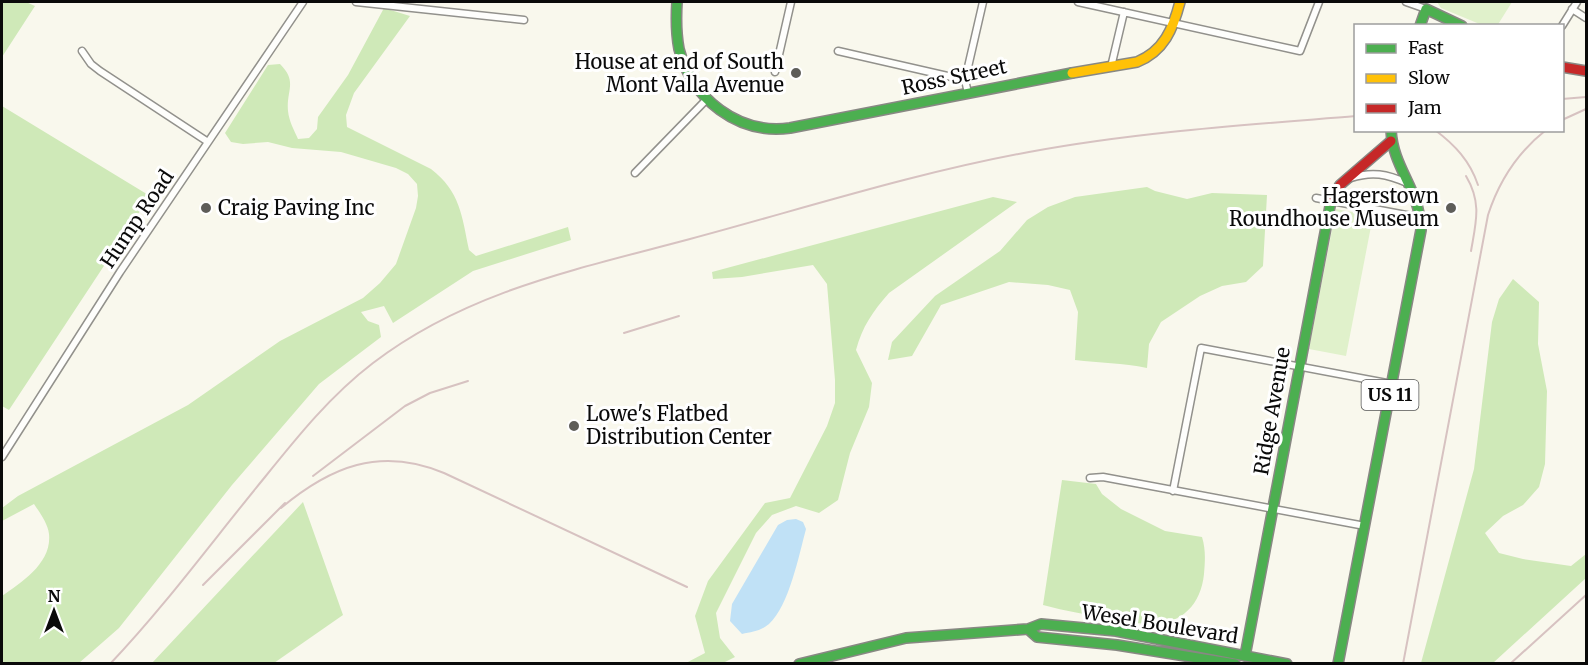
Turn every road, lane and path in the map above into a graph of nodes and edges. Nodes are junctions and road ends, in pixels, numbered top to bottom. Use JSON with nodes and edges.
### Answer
{"nodes":[{"id":1,"x":303,"y":2,"type":"edge"},
{"id":2,"x":356,"y":2,"type":"edge"},
{"id":3,"x":677,"y":2,"type":"edge"},
{"id":4,"x":791,"y":2,"type":"edge"},
{"id":5,"x":983,"y":2,"type":"edge"},
{"id":6,"x":1078,"y":2,"type":"edge"},
{"id":7,"x":1180,"y":2,"type":"edge"},
{"id":8,"x":1318,"y":2,"type":"edge"},
{"id":9,"x":1406,"y":2,"type":"edge"},
{"id":10,"x":1577,"y":2,"type":"edge"},
{"id":11,"x":1428,"y":5,"type":"edge"},
{"id":12,"x":1572,"y":9,"type":"junction"},
{"id":13,"x":1124,"y":12,"type":"junction"},
{"id":14,"x":1587,"y":18,"type":"edge"},
{"id":15,"x":524,"y":20,"type":"dead end"},
{"id":16,"x":1175,"y":23,"type":"junction"},
{"id":17,"x":1421,"y":24,"type":"edge"},
{"id":18,"x":1459,"y":24,"type":"edge"},
{"id":19,"x":1563,"y":24,"type":"edge"},
{"id":20,"x":82,"y":51,"type":"dead end"},
{"id":21,"x":838,"y":51,"type":"dead end"},
{"id":22,"x":1112,"y":67,"type":"junction"},
{"id":23,"x":1564,"y":67,"type":"edge"},
{"id":24,"x":1587,"y":71,"type":"edge"},
{"id":25,"x":776,"y":72,"type":"dead end"},
{"id":26,"x":965,"y":80,"type":"junction"},
{"id":27,"x":968,"y":93,"type":"junction"},
{"id":28,"x":706,"y":100,"type":"junction"},
{"id":29,"x":1391,"y":132,"type":"edge"},
{"id":30,"x":1391,"y":141,"type":"junction"},
{"id":31,"x":208,"y":142,"type":"junction"},
{"id":32,"x":635,"y":173,"type":"dead end"},
{"id":33,"x":1348,"y":179,"type":"junction"},
{"id":34,"x":1410,"y":184,"type":"junction"},
{"id":35,"x":1316,"y":198,"type":"dead end"},
{"id":36,"x":1330,"y":201,"type":"junction"},
{"id":37,"x":1422,"y":218,"type":"junction"},
{"id":38,"x":1298,"y":367,"type":"junction"},
{"id":39,"x":1392,"y":384,"type":"junction"},
{"id":40,"x":2,"y":457,"type":"edge"},
{"id":41,"x":1090,"y":478,"type":"dead end"},
{"id":42,"x":1173,"y":491,"type":"junction"},
{"id":43,"x":1272,"y":509,"type":"junction"},
{"id":44,"x":1365,"y":526,"type":"junction"},
{"id":45,"x":1028,"y":629,"type":"junction"},
{"id":46,"x":1245,"y":656,"type":"junction"},
{"id":47,"x":799,"y":663,"type":"edge"},
{"id":48,"x":1235,"y":663,"type":"edge"},
{"id":49,"x":1287,"y":663,"type":"edge"},
{"id":50,"x":1338,"y":663,"type":"edge"}],
"edges":[{"from":1,"to":31,"type":"street","name":"Hump Road"},
{"from":2,"to":15,"type":"street"},
{"from":3,"to":28,"type":"main road"},
{"from":4,"to":25,"type":"street"},
{"from":5,"to":26,"type":"street"},
{"from":6,"to":13,"type":"street"},
{"from":7,"to":16,"type":"main road","name":"Ross Street"},
{"from":8,"to":16,"type":"street"},
{"from":9,"to":11,"type":"street"},
{"from":10,"to":12,"type":"street"},
{"from":11,"to":17,"type":"main road"},
{"from":11,"to":18,"type":"main road"},
{"from":12,"to":14,"type":"street"},
{"from":12,"to":19,"type":"street"},
{"from":13,"to":16,"type":"street"},
{"from":13,"to":22,"type":"street"},
{"from":16,"to":22,"type":"main road","name":"Ross Street"},
{"from":20,"to":31,"type":"street"},
{"from":21,"to":26,"type":"street"},
{"from":22,"to":27,"type":"main road","name":"Ross Street"},
{"from":23,"to":24,"type":"main road"},
{"from":26,"to":27,"type":"street"},
{"from":27,"to":28,"type":"main road","name":"Ross Street"},
{"from":28,"to":32,"type":"street"},
{"from":29,"to":30,"type":"main road","number":"US 11"},
{"from":30,"to":33,"type":"main road","name":"Ridge Avenue"},
{"from":30,"to":34,"type":"main road","number":"US 11"},
{"from":31,"to":40,"type":"street","name":"Hump Road"},
{"from":33,"to":34,"type":"street"},
{"from":33,"to":36,"type":"main road","name":"Ridge Avenue"},
{"from":34,"to":37,"type":"main road","number":"US 11"},
{"from":35,"to":36,"type":"street"},
{"from":36,"to":37,"type":"street"},
{"from":36,"to":38,"type":"main road","name":"Ridge Avenue"},
{"from":37,"to":39,"type":"main road","number":"US 11"},
{"from":38,"to":39,"type":"street"},
{"from":38,"to":42,"type":"street"},
{"from":38,"to":43,"type":"main road","name":"Ridge Avenue"},
{"from":39,"to":44,"type":"main road","number":"US 11"},
{"from":41,"to":42,"type":"street"},
{"from":42,"to":43,"type":"street"},
{"from":43,"to":44,"type":"street"},
{"from":43,"to":46,"type":"main road","name":"Ridge Avenue"},
{"from":44,"to":50,"type":"main road","number":"US 11"},
{"from":45,"to":46,"type":"main road","name":"Wesel Boulevard"},
{"from":45,"to":47,"type":"main road","name":"Wesel Boulevard"},
{"from":45,"to":48,"type":"main road","name":"Wesel Boulevard"},
{"from":46,"to":49,"type":"main road","name":"Wesel Boulevard"}]}
